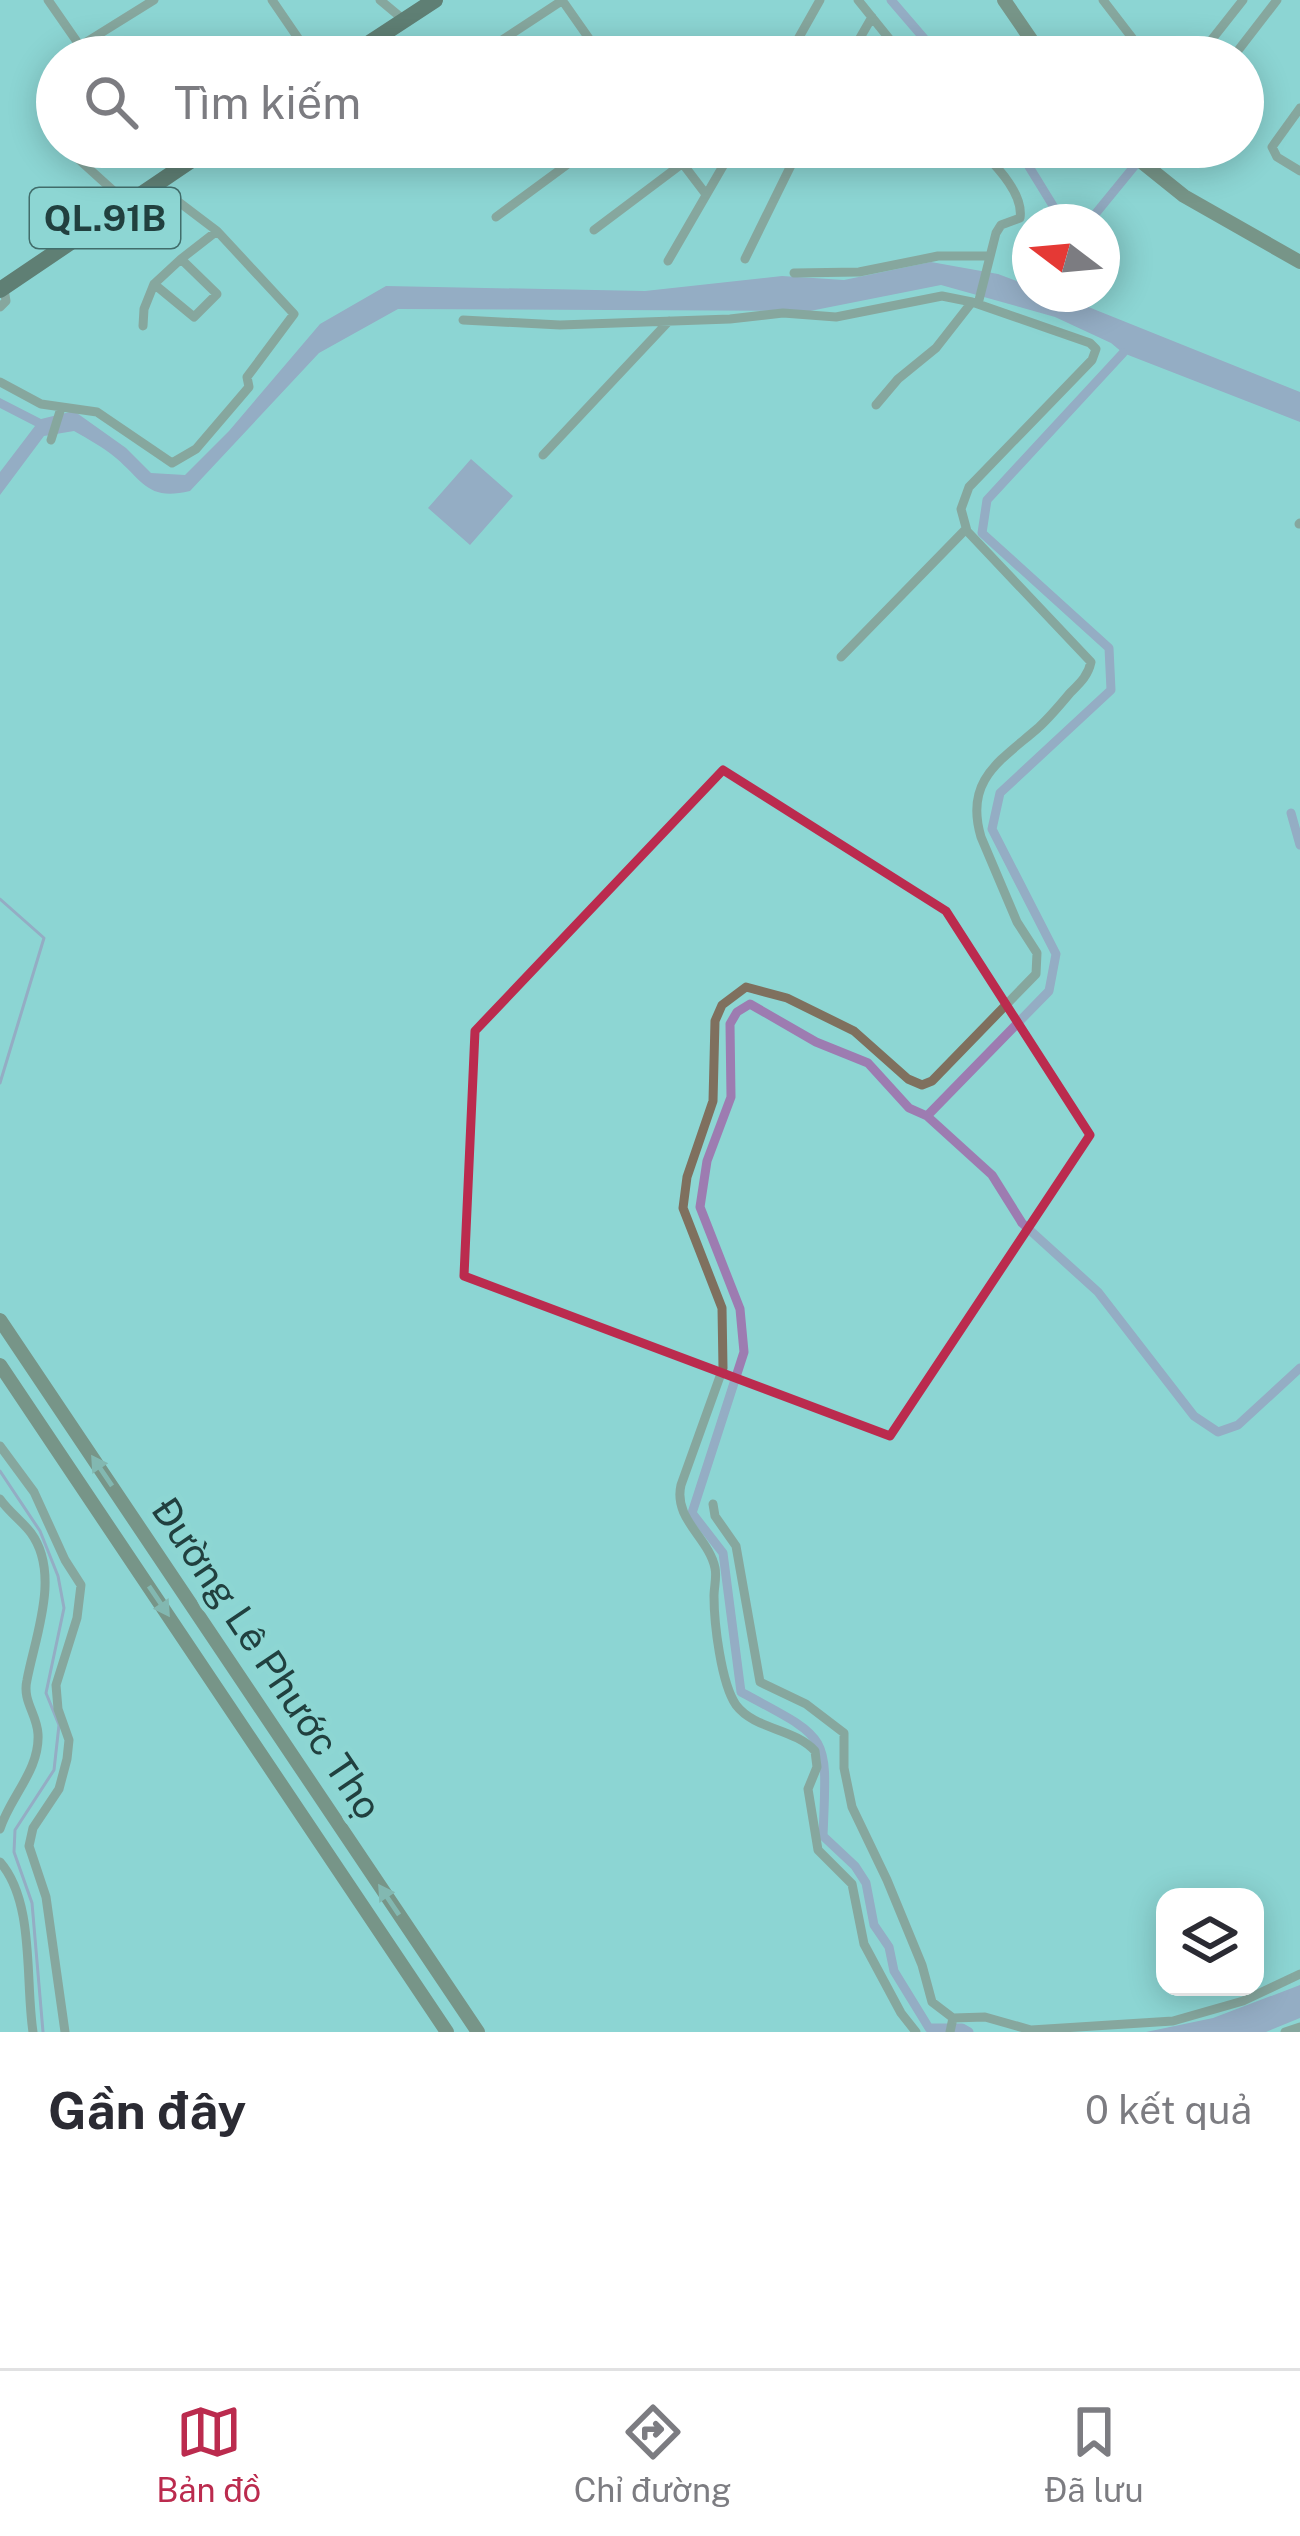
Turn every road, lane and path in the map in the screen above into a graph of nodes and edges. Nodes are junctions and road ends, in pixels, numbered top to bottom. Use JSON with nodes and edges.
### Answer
{"nodes":[{"id":1,"x":48,"y":0,"type":"edge"},
{"id":2,"x":123,"y":0,"type":"edge"},
{"id":3,"x":154,"y":0,"type":"edge"},
{"id":4,"x":272,"y":0,"type":"edge"},
{"id":5,"x":380,"y":0,"type":"edge"},
{"id":6,"x":436,"y":0,"type":"edge"},
{"id":7,"x":562,"y":0,"type":"edge"},
{"id":8,"x":820,"y":0,"type":"edge"},
{"id":9,"x":858,"y":0,"type":"edge"},
{"id":10,"x":1004,"y":0,"type":"edge"},
{"id":11,"x":1103,"y":0,"type":"edge"},
{"id":12,"x":1243,"y":0,"type":"edge"},
{"id":13,"x":1277,"y":0,"type":"edge"},
{"id":14,"x":132,"y":14,"type":"junction"},
{"id":15,"x":872,"y":17,"type":"junction"},
{"id":16,"x":404,"y":20,"type":"junction"},
{"id":17,"x":73,"y":36,"type":"edge"},
{"id":18,"x":96,"y":36,"type":"edge"},
{"id":19,"x":297,"y":36,"type":"edge"},
{"id":20,"x":380,"y":36,"type":"edge"},
{"id":21,"x":509,"y":36,"type":"edge"},
{"id":22,"x":587,"y":36,"type":"edge"},
{"id":23,"x":800,"y":36,"type":"edge"},
{"id":24,"x":861,"y":36,"type":"edge"},
{"id":25,"x":887,"y":36,"type":"edge"},
{"id":26,"x":1029,"y":36,"type":"edge"},
{"id":27,"x":1130,"y":36,"type":"edge"},
{"id":28,"x":1215,"y":36,"type":"edge"},
{"id":29,"x":1249,"y":36,"type":"edge"},
{"id":30,"x":1300,"y":108,"type":"edge"},
{"id":31,"x":89,"y":168,"type":"edge"},
{"id":32,"x":179,"y":168,"type":"edge"},
{"id":33,"x":562,"y":168,"type":"edge"},
{"id":34,"x":676,"y":168,"type":"edge"},
{"id":35,"x":686,"y":168,"type":"edge"},
{"id":36,"x":723,"y":168,"type":"edge"},
{"id":37,"x":790,"y":168,"type":"edge"},
{"id":38,"x":994,"y":168,"type":"edge"},
{"id":39,"x":1149,"y":168,"type":"edge"},
{"id":40,"x":1300,"y":171,"type":"edge"},
{"id":41,"x":155,"y":184,"type":"junction"},
{"id":42,"x":704,"y":193,"type":"junction"},
{"id":43,"x":128,"y":202,"type":"junction"},
{"id":44,"x":496,"y":217,"type":"dead end"},
{"id":45,"x":594,"y":230,"type":"dead end"},
{"id":46,"x":218,"y":231,"type":"junction"},
{"id":47,"x":990,"y":258,"type":"junction"},
{"id":48,"x":181,"y":259,"type":"junction"},
{"id":49,"x":745,"y":259,"type":"dead end"},
{"id":50,"x":668,"y":261,"type":"dead end"},
{"id":51,"x":1300,"y":262,"type":"edge"},
{"id":52,"x":794,"y":273,"type":"dead end"},
{"id":53,"x":154,"y":284,"type":"junction"},
{"id":54,"x":1,"y":287,"type":"edge"},
{"id":55,"x":976,"y":301,"type":"junction"},
{"id":56,"x":0,"y":308,"type":"edge"},
{"id":57,"x":463,"y":320,"type":"dead end"},
{"id":58,"x":669,"y":321,"type":"junction"},
{"id":59,"x":143,"y":326,"type":"dead end"},
{"id":60,"x":0,"y":382,"type":"edge"},
{"id":61,"x":876,"y":405,"type":"dead end"},
{"id":62,"x":59,"y":411,"type":"junction"},
{"id":63,"x":50,"y":440,"type":"dead end"},
{"id":64,"x":543,"y":455,"type":"dead end"},
{"id":65,"x":966,"y":529,"type":"junction"},
{"id":66,"x":841,"y":657,"type":"dead end"},
{"id":67,"x":0,"y":1320,"type":"edge"},
{"id":68,"x":29,"y":1362,"type":"junction"},
{"id":69,"x":4,"y":1371,"type":"edge"},
{"id":70,"x":0,"y":1446,"type":"edge"},
{"id":71,"x":0,"y":1498,"type":"edge"},
{"id":72,"x":713,"y":1504,"type":"dead end"},
{"id":73,"x":0,"y":1829,"type":"edge"},
{"id":74,"x":0,"y":1862,"type":"edge"},
{"id":75,"x":430,"y":1960,"type":"junction"},
{"id":76,"x":408,"y":1974,"type":"junction"},
{"id":77,"x":1300,"y":1974,"type":"edge"},
{"id":78,"x":951,"y":2024,"type":"edge"},
{"id":79,"x":1300,"y":2026,"type":"edge"},
{"id":80,"x":33,"y":2032,"type":"edge"},
{"id":81,"x":65,"y":2032,"type":"edge"},
{"id":82,"x":447,"y":2032,"type":"edge"},
{"id":83,"x":478,"y":2032,"type":"edge"},
{"id":84,"x":916,"y":2032,"type":"edge"},
{"id":85,"x":1286,"y":2032,"type":"edge"}],
"edges":[{"from":1,"to":17,"type":"street"},
{"from":2,"to":14,"type":"street"},
{"from":3,"to":14,"type":"street"},
{"from":4,"to":19,"type":"street"},
{"from":5,"to":16,"type":"street"},
{"from":6,"to":16,"type":"highway"},
{"from":7,"to":21,"type":"street"},
{"from":7,"to":22,"type":"street"},
{"from":8,"to":23,"type":"street"},
{"from":9,"to":15,"type":"street"},
{"from":10,"to":26,"type":"street"},
{"from":11,"to":27,"type":"street"},
{"from":12,"to":28,"type":"street"},
{"from":13,"to":29,"type":"street"},
{"from":14,"to":18,"type":"street"},
{"from":15,"to":24,"type":"street"},
{"from":15,"to":25,"type":"street"},
{"from":16,"to":20,"type":"highway"},
{"from":30,"to":40,"type":"street"},
{"from":31,"to":43,"type":"street"},
{"from":32,"to":41,"type":"highway","number":"QL.91B"},
{"from":33,"to":44,"type":"street"},
{"from":34,"to":45,"type":"street"},
{"from":35,"to":42,"type":"street"},
{"from":36,"to":42,"type":"street"},
{"from":37,"to":49,"type":"street"},
{"from":38,"to":47,"type":"street"},
{"from":39,"to":51,"type":"street"},
{"from":41,"to":43,"type":"highway","number":"QL.91B"},
{"from":41,"to":46,"type":"street"},
{"from":42,"to":50,"type":"street"},
{"from":43,"to":54,"type":"highway","number":"QL.91B"},
{"from":46,"to":48,"type":"street"},
{"from":46,"to":62,"type":"street"},
{"from":47,"to":52,"type":"street"},
{"from":47,"to":55,"type":"street"},
{"from":48,"to":53,"type":"street"},
{"from":48,"to":53,"type":"street"},
{"from":53,"to":59,"type":"street"},
{"from":54,"to":56,"type":"street"},
{"from":55,"to":58,"type":"street"},
{"from":55,"to":61,"type":"street"},
{"from":55,"to":65,"type":"street"},
{"from":57,"to":58,"type":"street"},
{"from":58,"to":64,"type":"street"},
{"from":60,"to":62,"type":"street"},
{"from":62,"to":63,"type":"street"},
{"from":65,"to":66,"type":"street"},
{"from":65,"to":84,"type":"street"},
{"from":67,"to":68,"type":"street","name":"Đường Lê Phước Thọ"},
{"from":68,"to":69,"type":"street"},
{"from":75,"to":68,"type":"street","name":"Đường Lê Phước Thọ","one_way":true},
{"from":69,"to":76,"type":"street","name":"Đường Lê Phước Thọ","one_way":true},
{"from":70,"to":81,"type":"street"},
{"from":71,"to":73,"type":"street"},
{"from":72,"to":78,"type":"street"},
{"from":74,"to":80,"type":"street"},
{"from":75,"to":76,"type":"street"},
{"from":75,"to":83,"type":"street","name":"Đường Lê Phước Thọ"},
{"from":76,"to":82,"type":"street","name":"Đường Lê Phước Thọ"},
{"from":77,"to":78,"type":"street"},
{"from":79,"to":85,"type":"street"}]}
